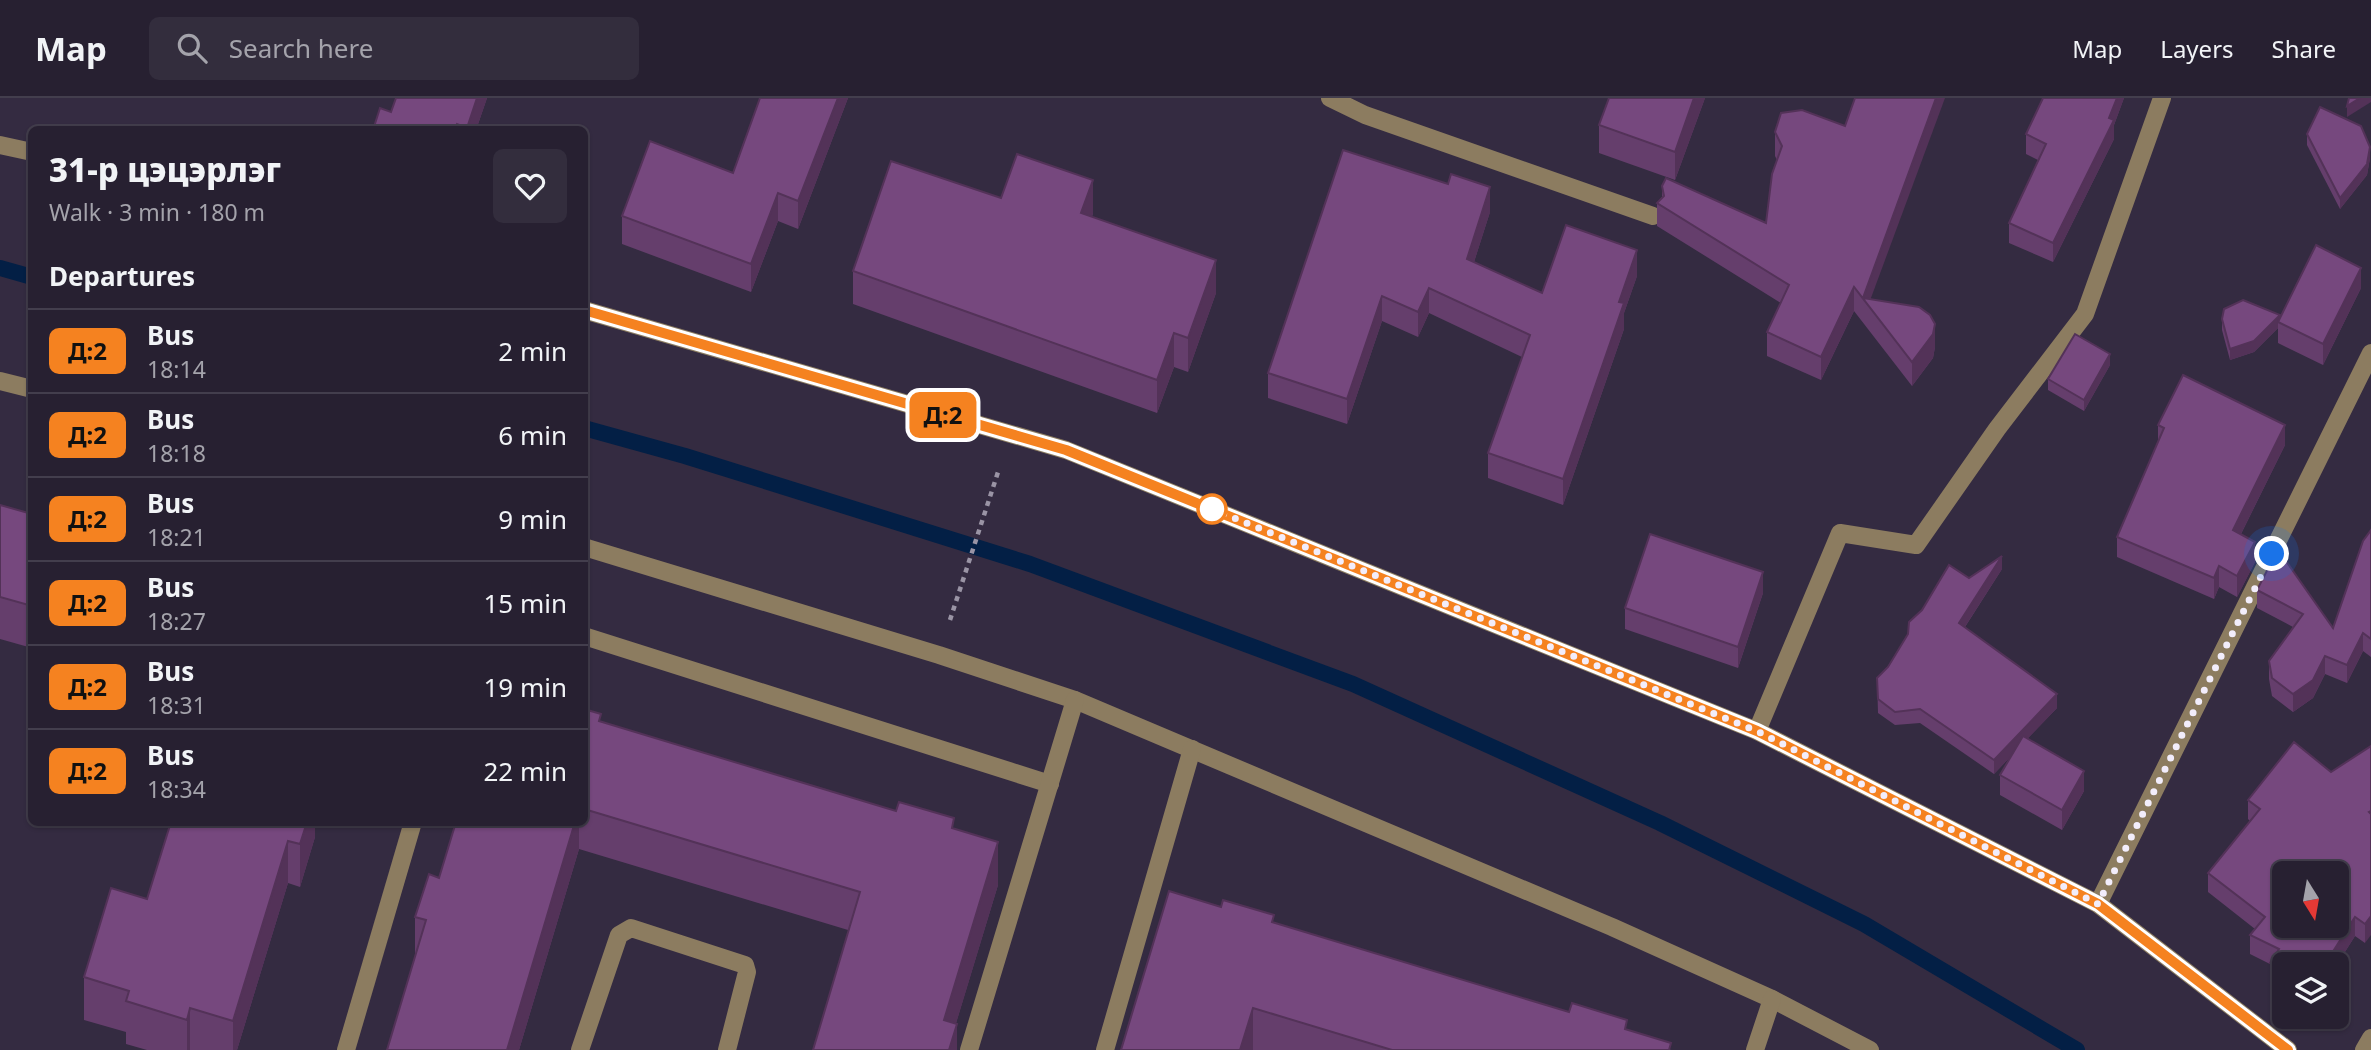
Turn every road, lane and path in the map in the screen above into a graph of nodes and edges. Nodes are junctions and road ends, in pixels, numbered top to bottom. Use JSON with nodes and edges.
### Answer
{"nodes":[{"id":1,"x":1330,"y":98,"type":"edge"},
{"id":2,"x":2162,"y":98,"type":"edge"},
{"id":3,"x":0,"y":145,"type":"edge"},
{"id":4,"x":28,"y":151,"type":"edge"},
{"id":5,"x":1653,"y":216,"type":"dead end"},
{"id":6,"x":588,"y":311,"type":"edge"},
{"id":7,"x":2371,"y":353,"type":"edge"},
{"id":8,"x":0,"y":381,"type":"edge"},
{"id":9,"x":28,"y":388,"type":"edge"},
{"id":10,"x":993,"y":486,"type":"dead end"},
{"id":11,"x":588,"y":548,"type":"edge"},
{"id":12,"x":588,"y":637,"type":"edge"},
{"id":13,"x":939,"y":655,"type":"junction"},
{"id":14,"x":1075,"y":700,"type":"junction"},
{"id":15,"x":1757,"y":731,"type":"junction"},
{"id":16,"x":1192,"y":748,"type":"junction"},
{"id":17,"x":1050,"y":784,"type":"junction"},
{"id":18,"x":412,"y":826,"type":"edge"},
{"id":19,"x":2098,"y":904,"type":"junction"},
{"id":20,"x":1772,"y":999,"type":"junction"},
{"id":21,"x":2371,"y":1038,"type":"edge"},
{"id":22,"x":346,"y":1050,"type":"edge"},
{"id":23,"x":580,"y":1050,"type":"edge"},
{"id":24,"x":727,"y":1050,"type":"edge"},
{"id":25,"x":970,"y":1050,"type":"edge"},
{"id":26,"x":1105,"y":1050,"type":"edge"},
{"id":27,"x":1755,"y":1050,"type":"edge"},
{"id":28,"x":1870,"y":1050,"type":"edge"},
{"id":29,"x":2288,"y":1050,"type":"edge"},
{"id":30,"x":2364,"y":1050,"type":"edge"}],
"edges":[{"from":1,"to":5,"type":"street"},
{"from":2,"to":15,"type":"street"},
{"from":3,"to":4,"type":"street"},
{"from":6,"to":15,"type":"street"},
{"from":7,"to":19,"type":"street"},
{"from":8,"to":9,"type":"street"},
{"from":10,"to":13,"type":"path"},
{"from":11,"to":13,"type":"street"},
{"from":12,"to":17,"type":"street"},
{"from":13,"to":14,"type":"street"},
{"from":14,"to":16,"type":"street"},
{"from":14,"to":17,"type":"street"},
{"from":15,"to":19,"type":"street"},
{"from":16,"to":20,"type":"street"},
{"from":16,"to":26,"type":"street"},
{"from":17,"to":25,"type":"street"},
{"from":18,"to":22,"type":"street"},
{"from":19,"to":29,"type":"street"},
{"from":20,"to":27,"type":"street"},
{"from":20,"to":28,"type":"street"},
{"from":21,"to":30,"type":"street"},
{"from":23,"to":24,"type":"street"}]}
